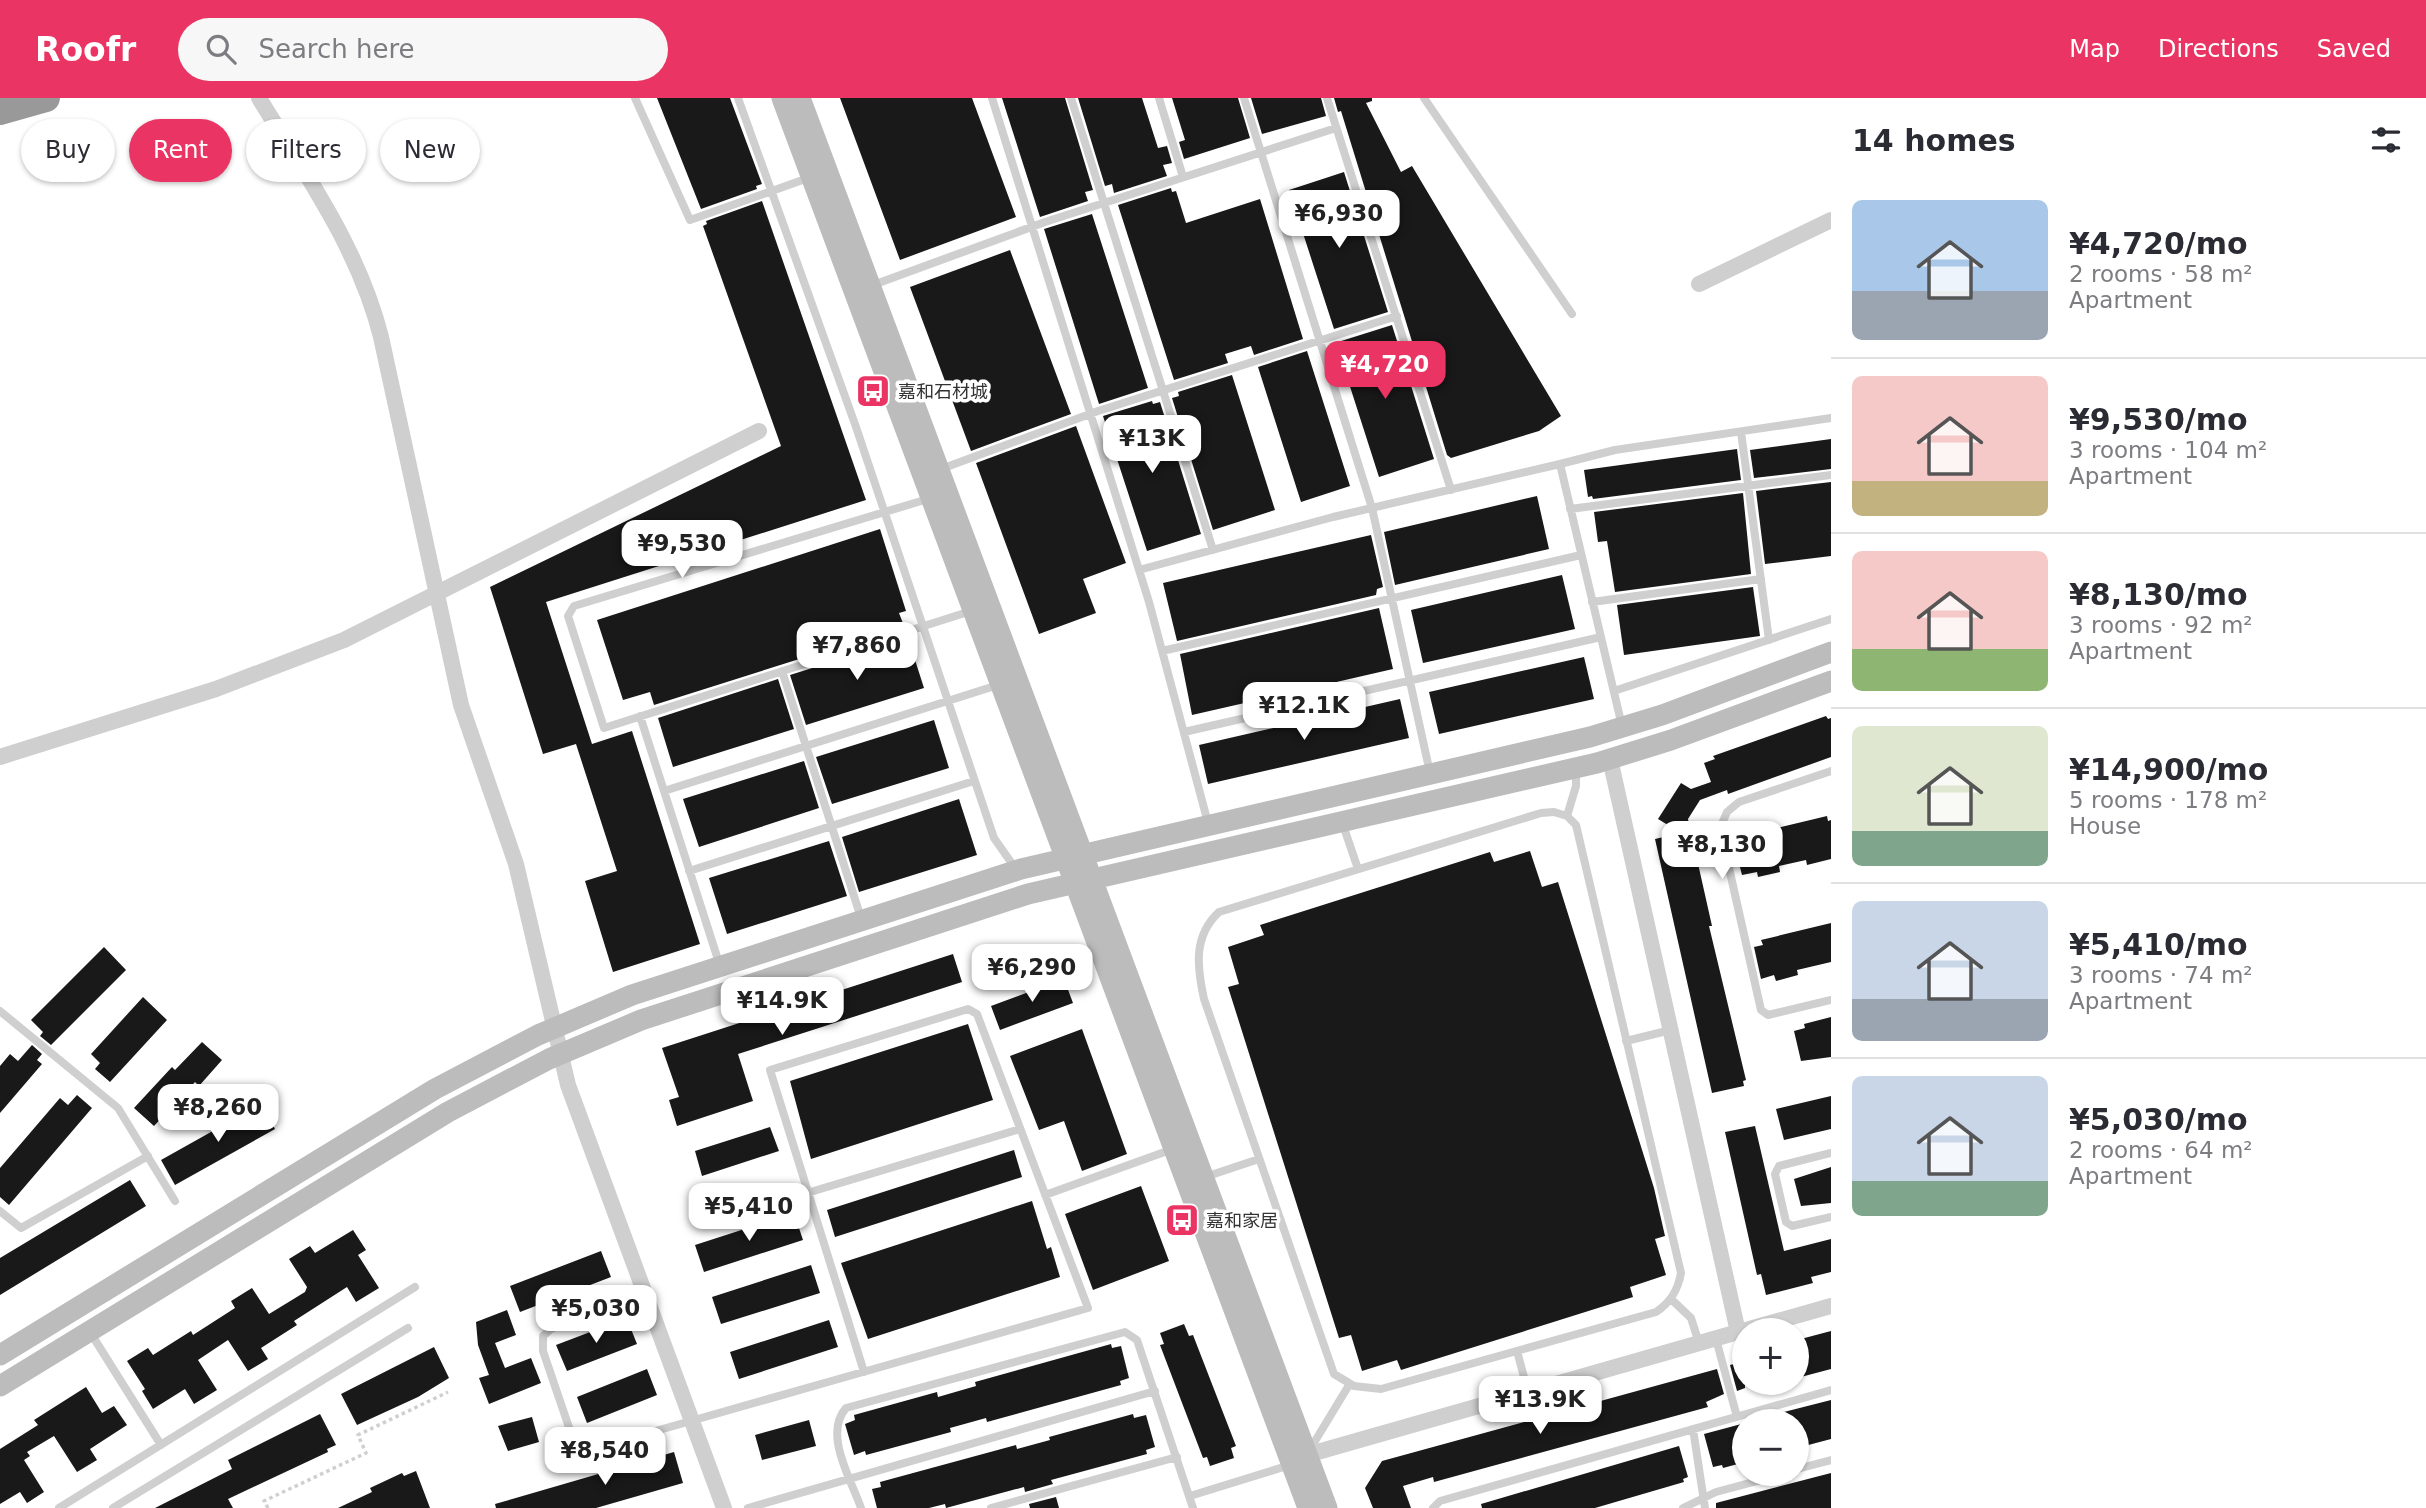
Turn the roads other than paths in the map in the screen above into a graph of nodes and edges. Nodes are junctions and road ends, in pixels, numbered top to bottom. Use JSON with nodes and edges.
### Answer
{"nodes":[{"id":1,"x":46,"y":98,"type":"edge"},
{"id":2,"x":259,"y":98,"type":"edge"},
{"id":3,"x":635,"y":98,"type":"edge"},
{"id":4,"x":738,"y":98,"type":"edge"},
{"id":5,"x":782,"y":98,"type":"edge"},
{"id":6,"x":800,"y":98,"type":"edge"},
{"id":7,"x":992,"y":98,"type":"edge"},
{"id":8,"x":1071,"y":98,"type":"edge"},
{"id":9,"x":1159,"y":98,"type":"edge"},
{"id":10,"x":1244,"y":98,"type":"edge"},
{"id":11,"x":1326,"y":98,"type":"edge"},
{"id":12,"x":1424,"y":98,"type":"edge"},
{"id":13,"x":0,"y":111,"type":"edge"},
{"id":14,"x":1336,"y":128,"type":"junction"},
{"id":15,"x":1261,"y":152,"type":"junction"},
{"id":16,"x":811,"y":177,"type":"junction"},
{"id":17,"x":1184,"y":177,"type":"junction"},
{"id":18,"x":772,"y":191,"type":"junction"},
{"id":19,"x":1104,"y":202,"type":"junction"},
{"id":20,"x":1831,"y":220,"type":"edge"},
{"id":21,"x":1032,"y":226,"type":"junction"},
{"id":22,"x":1699,"y":284,"type":"dead end"},
{"id":23,"x":870,"y":286,"type":"junction"},
{"id":24,"x":1572,"y":314,"type":"dead end"},
{"id":25,"x":1397,"y":316,"type":"junction"},
{"id":26,"x":1320,"y":340,"type":"junction"},
{"id":27,"x":1164,"y":390,"type":"junction"},
{"id":28,"x":1090,"y":414,"type":"junction"},
{"id":29,"x":1831,"y":418,"type":"edge"},
{"id":30,"x":758,"y":431,"type":"dead end"},
{"id":31,"x":1741,"y":432,"type":"junction"},
{"id":32,"x":1560,"y":464,"type":"junction"},
{"id":33,"x":939,"y":470,"type":"junction"},
{"id":34,"x":1831,"y":475,"type":"edge"},
{"id":35,"x":1748,"y":486,"type":"junction"},
{"id":36,"x":1451,"y":489,"type":"junction"},
{"id":37,"x":931,"y":498,"type":"junction"},
{"id":38,"x":1373,"y":508,"type":"junction"},
{"id":39,"x":1570,"y":509,"type":"junction"},
{"id":40,"x":885,"y":512,"type":"junction"},
{"id":41,"x":1213,"y":550,"type":"junction"},
{"id":42,"x":1581,"y":555,"type":"junction"},
{"id":43,"x":1139,"y":570,"type":"junction"},
{"id":44,"x":1761,"y":579,"type":"junction"},
{"id":45,"x":436,"y":593,"type":"junction"},
{"id":46,"x":1392,"y":598,"type":"junction"},
{"id":47,"x":1592,"y":602,"type":"junction"},
{"id":48,"x":973,"y":611,"type":"junction"},
{"id":49,"x":1831,"y":620,"type":"edge"},
{"id":50,"x":923,"y":627,"type":"junction"},
{"id":51,"x":1601,"y":637,"type":"junction"},
{"id":52,"x":1769,"y":640,"type":"junction"},
{"id":53,"x":1162,"y":650,"type":"junction"},
{"id":54,"x":1831,"y":653,"type":"edge"},
{"id":55,"x":782,"y":671,"type":"junction"},
{"id":56,"x":1410,"y":681,"type":"junction"},
{"id":57,"x":1831,"y":681,"type":"edge"},
{"id":58,"x":1000,"y":684,"type":"junction"},
{"id":59,"x":1614,"y":691,"type":"junction"},
{"id":60,"x":948,"y":701,"type":"junction"},
{"id":61,"x":640,"y":716,"type":"junction"},
{"id":62,"x":1622,"y":728,"type":"junction"},
{"id":63,"x":1184,"y":733,"type":"junction"},
{"id":64,"x":806,"y":746,"type":"junction"},
{"id":65,"x":0,"y":757,"type":"edge"},
{"id":66,"x":1610,"y":759,"type":"junction"},
{"id":67,"x":1576,"y":768,"type":"junction"},
{"id":68,"x":1831,"y":771,"type":"edge"},
{"id":69,"x":1430,"y":775,"type":"junction"},
{"id":70,"x":974,"y":781,"type":"junction"},
{"id":71,"x":664,"y":791,"type":"junction"},
{"id":72,"x":1567,"y":816,"type":"junction"},
{"id":73,"x":1342,"y":822,"type":"junction"},
{"id":74,"x":831,"y":826,"type":"junction"},
{"id":75,"x":1209,"y":826,"type":"junction"},
{"id":76,"x":1074,"y":857,"type":"junction"},
{"id":77,"x":1358,"y":869,"type":"junction"},
{"id":78,"x":1017,"y":870,"type":"junction"},
{"id":79,"x":689,"y":871,"type":"junction"},
{"id":80,"x":1083,"y":882,"type":"junction"},
{"id":81,"x":861,"y":920,"type":"junction"},
{"id":82,"x":720,"y":966,"type":"junction"},
{"id":83,"x":1831,"y":1000,"type":"edge"},
{"id":84,"x":0,"y":1011,"type":"edge"},
{"id":85,"x":554,"y":1028,"type":"junction"},
{"id":86,"x":1671,"y":1030,"type":"junction"},
{"id":87,"x":1626,"y":1041,"type":"junction"},
{"id":88,"x":560,"y":1054,"type":"junction"},
{"id":89,"x":1020,"y":1129,"type":"junction"},
{"id":90,"x":1173,"y":1149,"type":"junction"},
{"id":91,"x":1831,"y":1153,"type":"edge"},
{"id":92,"x":148,"y":1156,"type":"junction"},
{"id":93,"x":1259,"y":1159,"type":"junction"},
{"id":94,"x":1203,"y":1178,"type":"junction"},
{"id":95,"x":807,"y":1193,"type":"junction"},
{"id":96,"x":1045,"y":1195,"type":"junction"},
{"id":97,"x":175,"y":1201,"type":"dead end"},
{"id":98,"x":0,"y":1211,"type":"edge"},
{"id":99,"x":1831,"y":1217,"type":"edge"},
{"id":100,"x":415,"y":1287,"type":"dead end"},
{"id":101,"x":644,"y":1293,"type":"junction"},
{"id":102,"x":1671,"y":1299,"type":"junction"},
{"id":103,"x":1831,"y":1306,"type":"edge"},
{"id":104,"x":1740,"y":1318,"type":"edge"},
{"id":105,"x":1789,"y":1318,"type":"edge"},
{"id":106,"x":408,"y":1328,"type":"dead end"},
{"id":107,"x":90,"y":1331,"type":"junction"},
{"id":108,"x":1732,"y":1334,"type":"edge"},
{"id":109,"x":1716,"y":1339,"type":"junction"},
{"id":110,"x":1699,"y":1343,"type":"junction"},
{"id":111,"x":1517,"y":1351,"type":"junction"},
{"id":112,"x":0,"y":1355,"type":"edge"},
{"id":113,"x":864,"y":1372,"type":"junction"},
{"id":114,"x":1349,"y":1385,"type":"junction"},
{"id":115,"x":0,"y":1387,"type":"edge"},
{"id":116,"x":1831,"y":1390,"type":"edge"},
{"id":117,"x":1156,"y":1391,"type":"junction"},
{"id":118,"x":1528,"y":1392,"type":"junction"},
{"id":119,"x":1735,"y":1409,"type":"edge"},
{"id":120,"x":1765,"y":1409,"type":"edge"},
{"id":121,"x":1732,"y":1418,"type":"edge"},
{"id":122,"x":691,"y":1421,"type":"junction"},
{"id":123,"x":1693,"y":1429,"type":"junction"},
{"id":124,"x":160,"y":1445,"type":"junction"},
{"id":125,"x":1177,"y":1457,"type":"junction"},
{"id":126,"x":1299,"y":1460,"type":"junction"},
{"id":127,"x":1831,"y":1460,"type":"edge"},
{"id":128,"x":1809,"y":1466,"type":"edge"},
{"id":129,"x":851,"y":1479,"type":"junction"},
{"id":130,"x":1744,"y":1486,"type":"edge"},
{"id":131,"x":1190,"y":1496,"type":"junction"},
{"id":132,"x":1704,"y":1498,"type":"junction"},
{"id":133,"x":59,"y":1508,"type":"edge"},
{"id":134,"x":113,"y":1508,"type":"edge"},
{"id":135,"x":724,"y":1508,"type":"edge"},
{"id":136,"x":748,"y":1508,"type":"edge"},
{"id":137,"x":861,"y":1508,"type":"edge"},
{"id":138,"x":991,"y":1508,"type":"edge"},
{"id":139,"x":1193,"y":1508,"type":"edge"},
{"id":140,"x":1308,"y":1508,"type":"edge"},
{"id":141,"x":1326,"y":1508,"type":"edge"},
{"id":142,"x":1433,"y":1508,"type":"edge"},
{"id":143,"x":1683,"y":1508,"type":"edge"},
{"id":144,"x":1705,"y":1508,"type":"edge"}],
"edges":[{"from":1,"to":13,"type":"highway"},
{"from":2,"to":45,"type":"street"},
{"from":3,"to":18,"type":"lane"},
{"from":4,"to":18,"type":"lane"},
{"from":5,"to":16,"type":"street"},
{"from":6,"to":23,"type":"street"},
{"from":7,"to":21,"type":"lane"},
{"from":8,"to":19,"type":"lane"},
{"from":9,"to":17,"type":"lane"},
{"from":10,"to":15,"type":"lane"},
{"from":11,"to":14,"type":"lane"},
{"from":12,"to":24,"type":"lane"},
{"from":14,"to":15,"type":"lane"},
{"from":14,"to":25,"type":"lane"},
{"from":15,"to":17,"type":"lane"},
{"from":15,"to":26,"type":"lane"},
{"from":16,"to":18,"type":"lane"},
{"from":16,"to":37,"type":"street"},
{"from":17,"to":19,"type":"lane"},
{"from":18,"to":40,"type":"lane"},
{"from":19,"to":21,"type":"lane"},
{"from":19,"to":27,"type":"lane"},
{"from":20,"to":22,"type":"street"},
{"from":21,"to":23,"type":"lane"},
{"from":21,"to":28,"type":"lane"},
{"from":23,"to":33,"type":"street"},
{"from":25,"to":26,"type":"lane"},
{"from":25,"to":36,"type":"lane"},
{"from":26,"to":27,"type":"lane"},
{"from":26,"to":38,"type":"lane"},
{"from":27,"to":28,"type":"lane"},
{"from":27,"to":41,"type":"lane"},
{"from":28,"to":33,"type":"lane"},
{"from":28,"to":43,"type":"lane"},
{"from":29,"to":31,"type":"lane"},
{"from":30,"to":45,"type":"street"},
{"from":31,"to":32,"type":"lane"},
{"from":31,"to":35,"type":"lane"},
{"from":32,"to":36,"type":"lane"},
{"from":32,"to":39,"type":"lane"},
{"from":33,"to":76,"type":"street"},
{"from":34,"to":35,"type":"lane"},
{"from":35,"to":39,"type":"lane"},
{"from":35,"to":44,"type":"lane"},
{"from":36,"to":38,"type":"lane"},
{"from":37,"to":40,"type":"lane"},
{"from":37,"to":48,"type":"street"},
{"from":38,"to":41,"type":"lane"},
{"from":38,"to":46,"type":"lane"},
{"from":39,"to":42,"type":"lane"},
{"from":40,"to":50,"type":"lane"},
{"from":40,"to":61,"type":"lane"},
{"from":41,"to":43,"type":"lane"},
{"from":42,"to":46,"type":"lane"},
{"from":42,"to":47,"type":"lane"},
{"from":43,"to":53,"type":"lane"},
{"from":44,"to":47,"type":"lane"},
{"from":44,"to":52,"type":"lane"},
{"from":45,"to":65,"type":"street"},
{"from":45,"to":85,"type":"street"},
{"from":46,"to":53,"type":"lane"},
{"from":46,"to":56,"type":"lane"},
{"from":47,"to":51,"type":"lane"},
{"from":48,"to":50,"type":"lane"},
{"from":48,"to":58,"type":"street"},
{"from":49,"to":52,"type":"lane"},
{"from":50,"to":55,"type":"lane"},
{"from":50,"to":60,"type":"lane"},
{"from":51,"to":56,"type":"lane"},
{"from":51,"to":59,"type":"lane"},
{"from":52,"to":59,"type":"lane"},
{"from":53,"to":63,"type":"lane"},
{"from":54,"to":62,"type":"street"},
{"from":55,"to":61,"type":"lane"},
{"from":55,"to":64,"type":"lane"},
{"from":56,"to":63,"type":"lane"},
{"from":56,"to":69,"type":"lane"},
{"from":57,"to":66,"type":"street"},
{"from":58,"to":60,"type":"lane"},
{"from":58,"to":76,"type":"street"},
{"from":59,"to":62,"type":"lane"},
{"from":60,"to":64,"type":"lane"},
{"from":60,"to":70,"type":"lane"},
{"from":61,"to":71,"type":"lane"},
{"from":62,"to":69,"type":"street"},
{"from":63,"to":75,"type":"lane"},
{"from":64,"to":71,"type":"lane"},
{"from":64,"to":74,"type":"lane"},
{"from":66,"to":67,"type":"street"},
{"from":66,"to":86,"type":"street"},
{"from":67,"to":72,"type":"lane"},
{"from":67,"to":73,"type":"street"},
{"from":68,"to":83,"type":"lane"},
{"from":69,"to":75,"type":"street"},
{"from":70,"to":74,"type":"lane"},
{"from":70,"to":78,"type":"lane"},
{"from":71,"to":79,"type":"lane"},
{"from":72,"to":77,"type":"lane"},
{"from":72,"to":87,"type":"lane"},
{"from":73,"to":77,"type":"lane"},
{"from":73,"to":80,"type":"street"},
{"from":74,"to":79,"type":"lane"},
{"from":74,"to":81,"type":"lane"},
{"from":75,"to":76,"type":"street"},
{"from":76,"to":78,"type":"street"},
{"from":76,"to":80,"type":"street"},
{"from":77,"to":93,"type":"lane"},
{"from":78,"to":81,"type":"street"},
{"from":79,"to":82,"type":"lane"},
{"from":80,"to":88,"type":"street"},
{"from":80,"to":90,"type":"street"},
{"from":80,"to":94,"type":"street"},
{"from":81,"to":82,"type":"street"},
{"from":82,"to":85,"type":"street"},
{"from":84,"to":92,"type":"lane"},
{"from":85,"to":88,"type":"street"},
{"from":85,"to":112,"type":"street"},
{"from":86,"to":87,"type":"lane"},
{"from":86,"to":104,"type":"street"},
{"from":87,"to":102,"type":"lane"},
{"from":88,"to":101,"type":"street"},
{"from":88,"to":107,"type":"street"},
{"from":89,"to":95,"type":"lane"},
{"from":89,"to":95,"type":"lane"},
{"from":89,"to":96,"type":"lane"},
{"from":90,"to":96,"type":"lane"},
{"from":90,"to":126,"type":"street"},
{"from":91,"to":99,"type":"lane"},
{"from":92,"to":97,"type":"lane"},
{"from":92,"to":98,"type":"lane"},
{"from":93,"to":94,"type":"lane"},
{"from":93,"to":114,"type":"lane"},
{"from":94,"to":126,"type":"street"},
{"from":95,"to":113,"type":"lane"},
{"from":96,"to":113,"type":"lane"},
{"from":100,"to":124,"type":"lane"},
{"from":101,"to":122,"type":"street"},
{"from":101,"to":122,"type":"lane"},
{"from":102,"to":110,"type":"lane"},
{"from":102,"to":111,"type":"lane"},
{"from":103,"to":105,"type":"street"},
{"from":106,"to":134,"type":"lane"},
{"from":107,"to":115,"type":"street"},
{"from":107,"to":124,"type":"lane"},
{"from":108,"to":109,"type":"street"},
{"from":109,"to":110,"type":"street"},
{"from":109,"to":119,"type":"lane"},
{"from":110,"to":118,"type":"street"},
{"from":111,"to":114,"type":"lane"},
{"from":111,"to":118,"type":"lane"},
{"from":113,"to":122,"type":"lane"},
{"from":114,"to":126,"type":"lane"},
{"from":116,"to":120,"type":"lane"},
{"from":117,"to":125,"type":"lane"},
{"from":117,"to":129,"type":"lane"},
{"from":117,"to":129,"type":"lane"},
{"from":118,"to":126,"type":"street"},
{"from":121,"to":123,"type":"lane"},
{"from":122,"to":135,"type":"street"},
{"from":123,"to":132,"type":"lane"},
{"from":123,"to":142,"type":"lane"},
{"from":124,"to":133,"type":"lane"},
{"from":125,"to":131,"type":"lane"},
{"from":125,"to":138,"type":"lane"},
{"from":126,"to":131,"type":"lane"},
{"from":126,"to":140,"type":"street"},
{"from":126,"to":141,"type":"street"},
{"from":127,"to":128,"type":"lane"},
{"from":129,"to":136,"type":"lane"},
{"from":129,"to":137,"type":"lane"},
{"from":130,"to":132,"type":"lane"},
{"from":131,"to":139,"type":"lane"},
{"from":132,"to":143,"type":"lane"},
{"from":132,"to":144,"type":"lane"}]}
